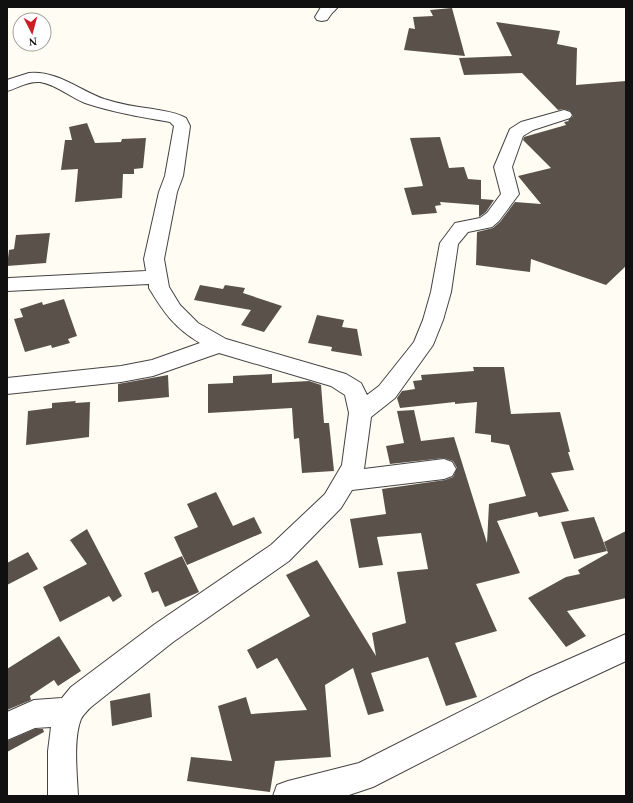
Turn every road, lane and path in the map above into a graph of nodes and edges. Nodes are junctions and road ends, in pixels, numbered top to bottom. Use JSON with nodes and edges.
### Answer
{"nodes":[{"id":1,"x":7,"y":86,"type":"edge"},
{"id":2,"x":564,"y":115,"type":"dead end"},
{"id":3,"x":157,"y":277,"type":"junction"},
{"id":4,"x":9,"y":285,"type":"dead end"},
{"id":5,"x":219,"y":345,"type":"junction"},
{"id":6,"x":7,"y":386,"type":"edge"},
{"id":7,"x":360,"y":413,"type":"junction"},
{"id":8,"x":444,"y":469,"type":"dead end"},
{"id":9,"x":344,"y":481,"type":"junction"},
{"id":10,"x":626,"y":647,"type":"edge"},
{"id":11,"x":70,"y":711,"type":"junction"},
{"id":12,"x":7,"y":726,"type":"edge"},
{"id":13,"x":63,"y":796,"type":"edge"},
{"id":14,"x":288,"y":796,"type":"edge"}],
"edges":[{"from":1,"to":3,"type":"street"},
{"from":2,"to":7,"type":"street"},
{"from":3,"to":4,"type":"street"},
{"from":3,"to":5,"type":"street"},
{"from":5,"to":6,"type":"street"},
{"from":5,"to":7,"type":"street"},
{"from":7,"to":9,"type":"street"},
{"from":8,"to":9,"type":"street"},
{"from":9,"to":11,"type":"street"},
{"from":10,"to":14,"type":"street"},
{"from":11,"to":12,"type":"street"},
{"from":11,"to":13,"type":"street"}]}
